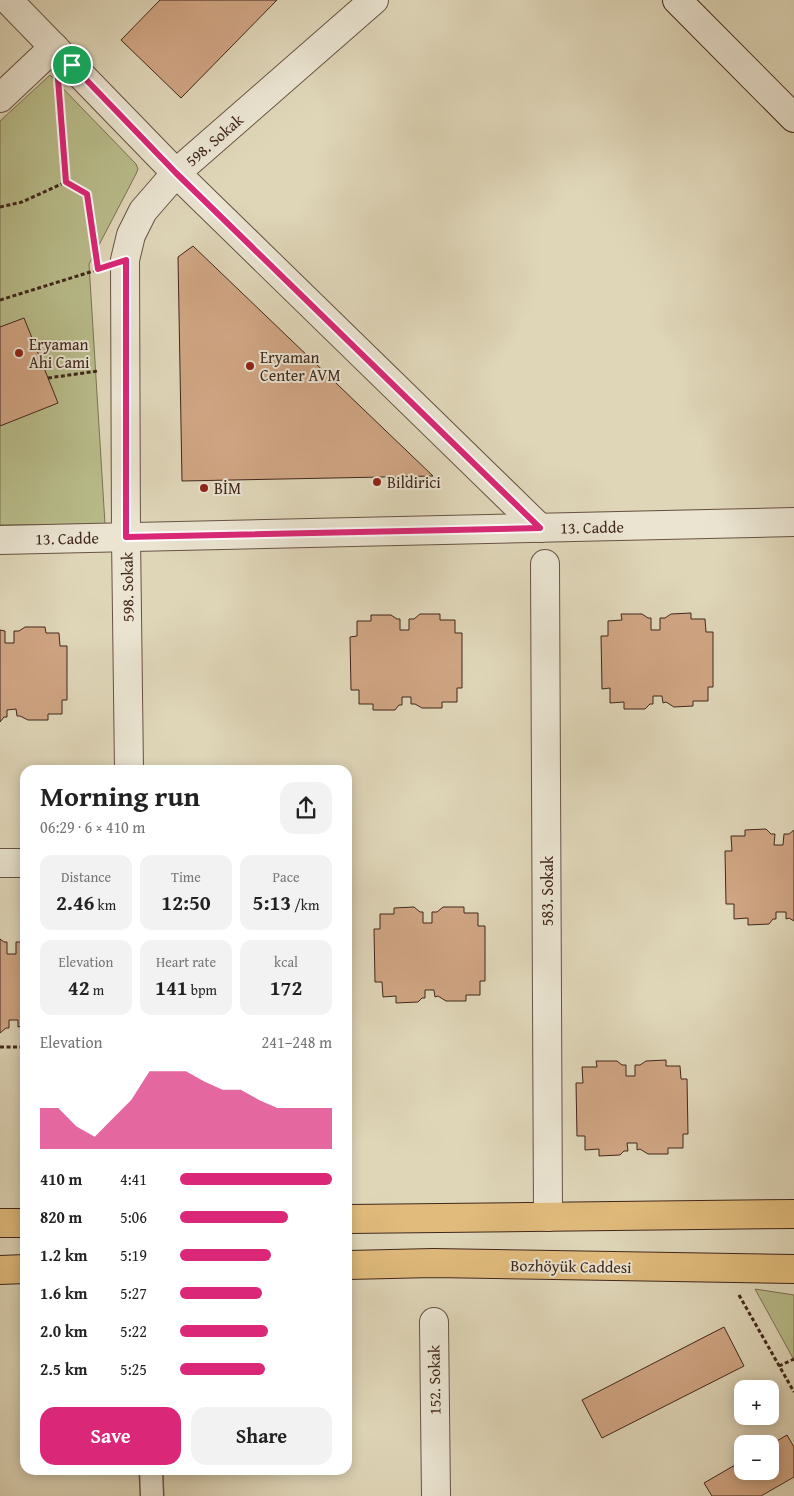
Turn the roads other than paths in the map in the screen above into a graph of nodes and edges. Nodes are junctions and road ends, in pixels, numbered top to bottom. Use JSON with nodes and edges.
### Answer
{"nodes":[{"id":1,"x":8,"y":0,"type":"edge"},
{"id":2,"x":374,"y":0,"type":"edge"},
{"id":3,"x":677,"y":0,"type":"edge"},
{"id":4,"x":63,"y":56,"type":"junction"},
{"id":5,"x":0,"y":98,"type":"edge"},
{"id":6,"x":794,"y":118,"type":"edge"},
{"id":7,"x":176,"y":173,"type":"junction"},
{"id":8,"x":794,"y":522,"type":"edge"},
{"id":9,"x":540,"y":528,"type":"junction"},
{"id":10,"x":126,"y":537,"type":"junction"},
{"id":11,"x":0,"y":540,"type":"edge"},
{"id":12,"x":545,"y":564,"type":"dead end"},
{"id":13,"x":129,"y":765,"type":"edge"},
{"id":14,"x":0,"y":863,"type":"edge"},
{"id":15,"x":20,"y":863,"type":"edge"},
{"id":16,"x":794,"y":1214,"type":"edge"},
{"id":17,"x":548,"y":1217,"type":"junction"},
{"id":18,"x":352,"y":1219,"type":"edge"},
{"id":19,"x":0,"y":1223,"type":"edge"},
{"id":20,"x":20,"y":1223,"type":"edge"},
{"id":21,"x":352,"y":1265,"type":"edge"},
{"id":22,"x":794,"y":1269,"type":"edge"},
{"id":23,"x":0,"y":1270,"type":"edge"},
{"id":24,"x":20,"y":1270,"type":"edge"},
{"id":25,"x":434,"y":1322,"type":"dead end"},
{"id":26,"x":151,"y":1475,"type":"edge"},
{"id":27,"x":152,"y":1496,"type":"edge"},
{"id":28,"x":436,"y":1496,"type":"edge"}],
"edges":[{"from":1,"to":4,"type":"street"},
{"from":2,"to":7,"type":"street","name":"598. Sokak"},
{"from":3,"to":6,"type":"street"},
{"from":4,"to":5,"type":"street"},
{"from":4,"to":7,"type":"street"},
{"from":7,"to":9,"type":"street"},
{"from":7,"to":10,"type":"street","name":"598. Sokak"},
{"from":8,"to":9,"type":"street","name":"13. Cadde"},
{"from":9,"to":10,"type":"street","name":"13. Cadde"},
{"from":10,"to":11,"type":"street","name":"13. Cadde"},
{"from":10,"to":13,"type":"street","name":"598. Sokak"},
{"from":12,"to":17,"type":"street","name":"583. Sokak"},
{"from":14,"to":15,"type":"street"},
{"from":16,"to":17,"type":"main road"},
{"from":17,"to":18,"type":"main road"},
{"from":19,"to":20,"type":"main road"},
{"from":21,"to":22,"type":"main road","name":"Bozhöyük Caddesi"},
{"from":23,"to":24,"type":"main road"},
{"from":25,"to":28,"type":"street","name":"152. Sokak"},
{"from":26,"to":27,"type":"street"}]}
